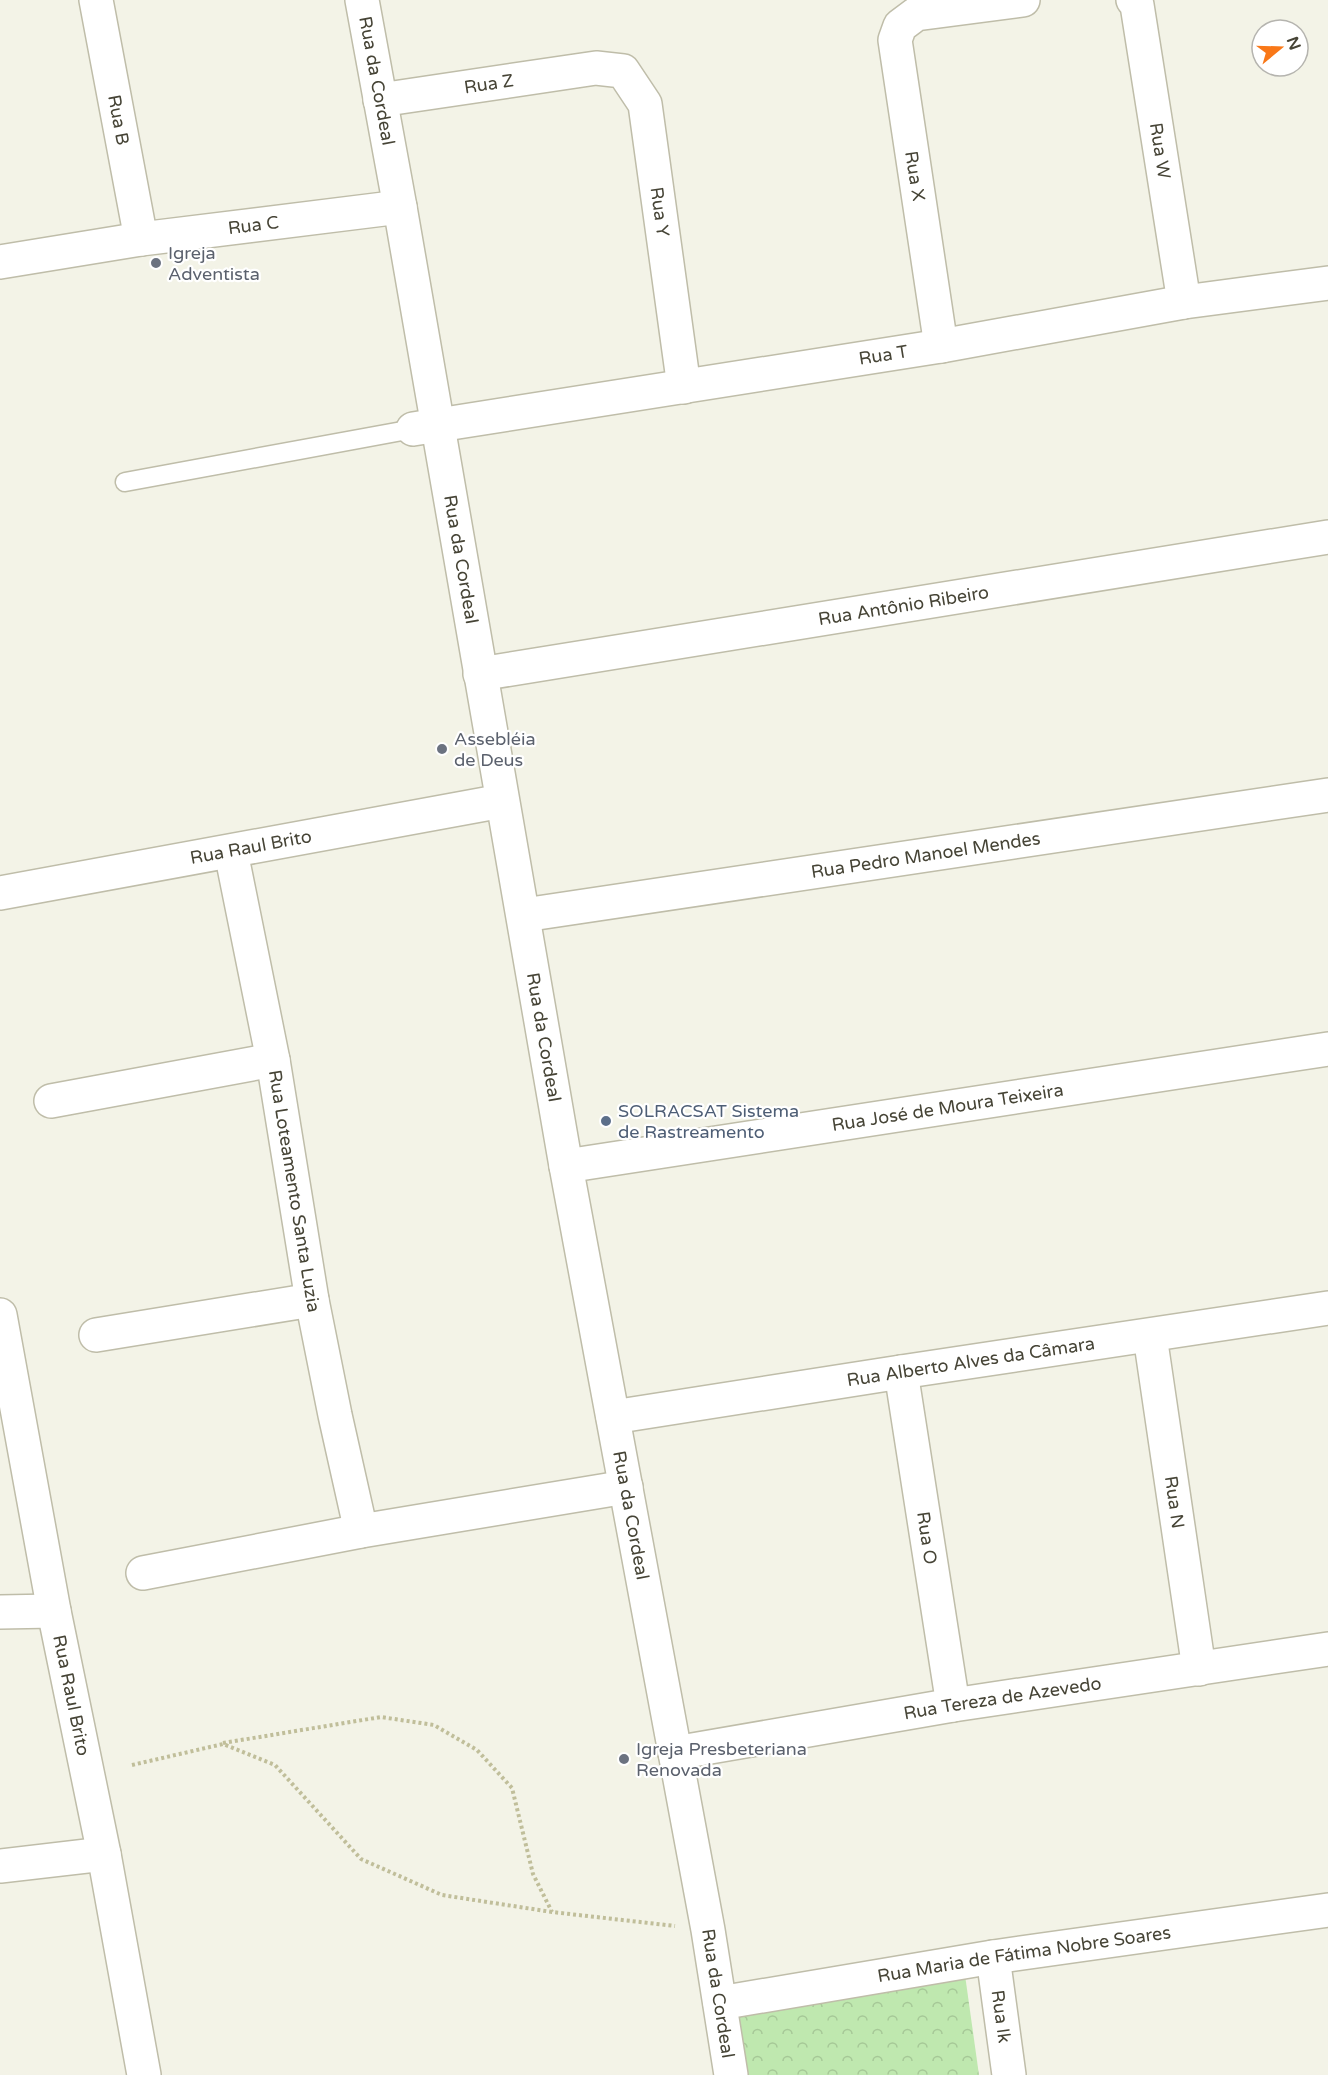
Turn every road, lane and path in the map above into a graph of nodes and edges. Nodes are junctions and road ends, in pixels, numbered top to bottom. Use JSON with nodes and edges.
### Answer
{"nodes":[{"id":1,"x":96,"y":0,"type":"edge"},
{"id":2,"x":362,"y":0,"type":"edge"},
{"id":3,"x":1023,"y":0,"type":"edge"},
{"id":4,"x":1133,"y":0,"type":"edge"},
{"id":5,"x":596,"y":68,"type":"joint"},
{"id":6,"x":380,"y":100,"type":"junction"},
{"id":7,"x":400,"y":207,"type":"junction"},
{"id":8,"x":141,"y":239,"type":"junction"},
{"id":9,"x":0,"y":262,"type":"edge"},
{"id":10,"x":1328,"y":283,"type":"edge"},
{"id":11,"x":1184,"y":302,"type":"junction"},
{"id":12,"x":941,"y":346,"type":"junction"},
{"id":13,"x":684,"y":387,"type":"junction"},
{"id":14,"x":425,"y":428,"type":"junction"},
{"id":15,"x":125,"y":482,"type":"dead end"},
{"id":16,"x":1328,"y":537,"type":"edge"},
{"id":17,"x":480,"y":674,"type":"junction"},
{"id":18,"x":1328,"y":795,"type":"edge"},
{"id":19,"x":502,"y":801,"type":"junction"},
{"id":20,"x":231,"y":852,"type":"junction"},
{"id":21,"x":0,"y":893,"type":"edge"},
{"id":22,"x":524,"y":915,"type":"junction"},
{"id":23,"x":1328,"y":1049,"type":"edge"},
{"id":24,"x":273,"y":1060,"type":"junction"},
{"id":25,"x":51,"y":1101,"type":"dead end"},
{"id":26,"x":566,"y":1166,"type":"junction"},
{"id":27,"x":312,"y":1300,"type":"junction"},
{"id":28,"x":1328,"y":1308,"type":"edge"},
{"id":29,"x":0,"y":1315,"type":"edge"},
{"id":30,"x":96,"y":1335,"type":"dead end"},
{"id":31,"x":1150,"y":1336,"type":"junction"},
{"id":32,"x":902,"y":1371,"type":"junction"},
{"id":33,"x":613,"y":1417,"type":"junction"},
{"id":34,"x":626,"y":1487,"type":"junction"},
{"id":35,"x":361,"y":1531,"type":"junction"},
{"id":36,"x":143,"y":1573,"type":"dead end"},
{"id":37,"x":54,"y":1611,"type":"junction"},
{"id":38,"x":0,"y":1612,"type":"edge"},
{"id":39,"x":1328,"y":1649,"type":"edge"},
{"id":40,"x":1199,"y":1669,"type":"junction"},
{"id":41,"x":953,"y":1705,"type":"junction"},
{"id":42,"x":223,"y":1744,"type":"junction"},
{"id":43,"x":675,"y":1753,"type":"junction"},
{"id":44,"x":132,"y":1765,"type":"dead end"},
{"id":45,"x":104,"y":1854,"type":"junction"},
{"id":46,"x":0,"y":1866,"type":"edge"},
{"id":47,"x":1328,"y":1910,"type":"edge"},
{"id":48,"x":552,"y":1912,"type":"junction"},
{"id":49,"x":708,"y":1930,"type":"junction"},
{"id":50,"x":993,"y":1957,"type":"junction"},
{"id":51,"x":720,"y":2002,"type":"junction"},
{"id":52,"x":144,"y":2075,"type":"edge"},
{"id":53,"x":731,"y":2075,"type":"edge"},
{"id":54,"x":1009,"y":2075,"type":"edge"}],
"edges":[{"from":1,"to":8,"type":"street","name":"Rua B"},
{"from":2,"to":6,"type":"street","name":"Rua da Cordeal"},
{"from":3,"to":12,"type":"street","name":"Rua X"},
{"from":4,"to":11,"type":"street","name":"Rua W"},
{"from":5,"to":6,"type":"street","name":"Rua Z"},
{"from":5,"to":13,"type":"street","name":"Rua Y"},
{"from":6,"to":7,"type":"street","name":"Rua da Cordeal"},
{"from":7,"to":8,"type":"street","name":"Rua C"},
{"from":7,"to":14,"type":"street","name":"Rua da Cordeal"},
{"from":8,"to":9,"type":"street","name":"Rua C"},
{"from":10,"to":11,"type":"street","name":"Rua T"},
{"from":11,"to":12,"type":"street","name":"Rua T"},
{"from":12,"to":13,"type":"street","name":"Rua T"},
{"from":13,"to":14,"type":"street","name":"Rua T"},
{"from":14,"to":15,"type":"lane"},
{"from":14,"to":17,"type":"street","name":"Rua da Cordeal"},
{"from":16,"to":17,"type":"street","name":"Rua Antônio Ribeiro"},
{"from":17,"to":19,"type":"street","name":"Rua da Cordeal"},
{"from":18,"to":22,"type":"street","name":"Rua Pedro Manoel Mendes"},
{"from":19,"to":20,"type":"street","name":"Rua Raul Brito"},
{"from":19,"to":22,"type":"street","name":"Rua da Cordeal"},
{"from":20,"to":21,"type":"street","name":"Rua Raul Brito"},
{"from":20,"to":24,"type":"street","name":"Rua Loteamento Santa Luzia"},
{"from":22,"to":26,"type":"street","name":"Rua da Cordeal"},
{"from":23,"to":26,"type":"street","name":"Rua José de Moura Teixeira"},
{"from":24,"to":25,"type":"street"},
{"from":24,"to":27,"type":"street","name":"Rua Loteamento Santa Luzia"},
{"from":26,"to":33,"type":"street","name":"Rua da Cordeal"},
{"from":27,"to":30,"type":"street"},
{"from":27,"to":35,"type":"street","name":"Rua Loteamento Santa Luzia"},
{"from":28,"to":31,"type":"street","name":"Rua Alberto Alves da Câmara"},
{"from":29,"to":37,"type":"street","name":"Rua Raul Brito"},
{"from":31,"to":32,"type":"street","name":"Rua Alberto Alves da Câmara"},
{"from":31,"to":40,"type":"street","name":"Rua N"},
{"from":32,"to":33,"type":"street","name":"Rua Alberto Alves da Câmara"},
{"from":32,"to":41,"type":"street","name":"Rua O"},
{"from":33,"to":34,"type":"street","name":"Rua da Cordeal"},
{"from":34,"to":35,"type":"street"},
{"from":34,"to":43,"type":"street","name":"Rua da Cordeal"},
{"from":35,"to":36,"type":"street"},
{"from":37,"to":38,"type":"street"},
{"from":37,"to":45,"type":"street","name":"Rua Raul Brito"},
{"from":39,"to":40,"type":"street","name":"Rua Tereza de Azevedo"},
{"from":40,"to":41,"type":"street","name":"Rua Tereza de Azevedo"},
{"from":41,"to":43,"type":"street","name":"Rua Tereza de Azevedo"},
{"from":42,"to":44,"type":"path"},
{"from":42,"to":48,"type":"path"},
{"from":42,"to":48,"type":"path"},
{"from":43,"to":49,"type":"street","name":"Rua da Cordeal"},
{"from":45,"to":46,"type":"street"},
{"from":45,"to":52,"type":"street","name":"Rua Raul Brito"},
{"from":47,"to":50,"type":"street","name":"Rua Maria de Fátima Nobre Soares"},
{"from":48,"to":49,"type":"path"},
{"from":49,"to":51,"type":"street","name":"Rua da Cordeal"},
{"from":50,"to":51,"type":"street","name":"Rua Maria de Fátima Nobre Soares"},
{"from":50,"to":54,"type":"street","name":"Rua Ik"},
{"from":51,"to":53,"type":"street","name":"Rua da Cordeal"}]}
